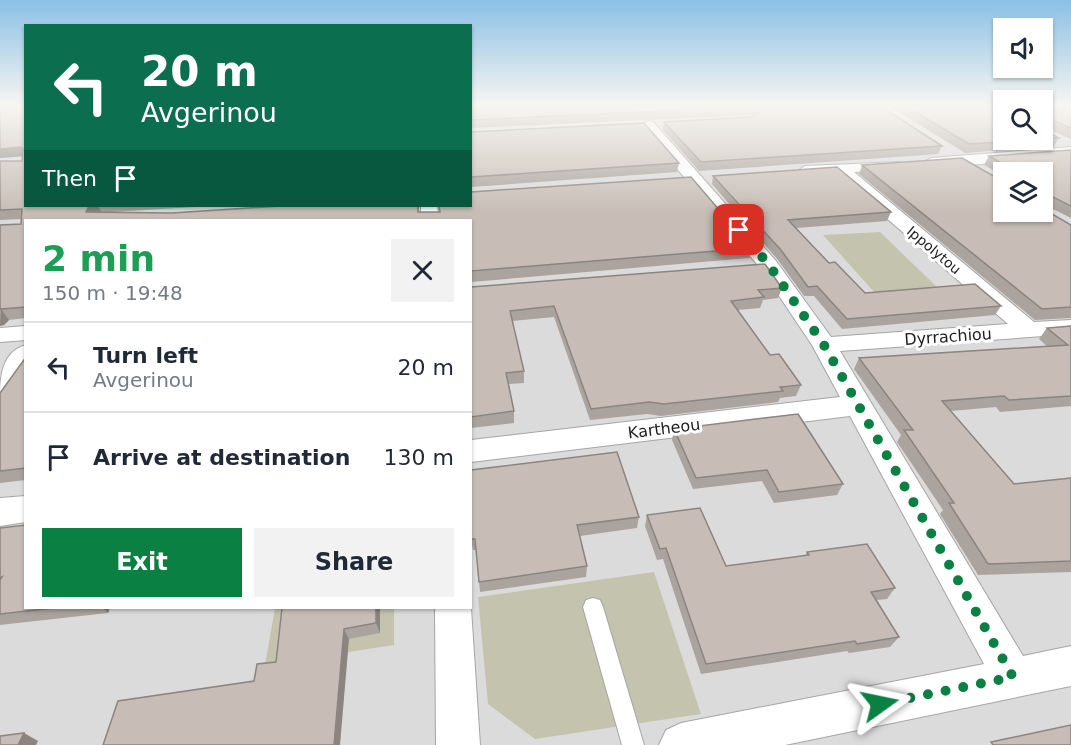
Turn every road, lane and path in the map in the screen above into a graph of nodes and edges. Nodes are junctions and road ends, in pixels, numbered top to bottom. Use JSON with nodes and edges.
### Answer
{"nodes":[{"id":1,"x":666,"y":142,"type":"edge"},
{"id":2,"x":943,"y":149,"type":"dead end"},
{"id":3,"x":1071,"y":152,"type":"edge"},
{"id":4,"x":962,"y":160,"type":"junction"},
{"id":5,"x":840,"y":169,"type":"junction"},
{"id":6,"x":784,"y":173,"type":"edge"},
{"id":7,"x":987,"y":176,"type":"edge"},
{"id":8,"x":1071,"y":327,"type":"edge"},
{"id":9,"x":1029,"y":330,"type":"junction"},
{"id":10,"x":24,"y":333,"type":"edge"},
{"id":11,"x":0,"y":335,"type":"edge"},
{"id":12,"x":824,"y":345,"type":"junction"},
{"id":13,"x":24,"y":356,"type":"edge"},
{"id":14,"x":0,"y":390,"type":"edge"},
{"id":15,"x":858,"y":405,"type":"junction"},
{"id":16,"x":472,"y":451,"type":"edge"},
{"id":17,"x":24,"y":509,"type":"edge"},
{"id":18,"x":0,"y":512,"type":"edge"},
{"id":19,"x":593,"y":607,"type":"dead end"},
{"id":20,"x":453,"y":609,"type":"edge"},
{"id":21,"x":1071,"y":666,"type":"edge"},
{"id":22,"x":1013,"y":677,"type":"junction"},
{"id":23,"x":458,"y":745,"type":"edge"},
{"id":24,"x":633,"y":745,"type":"edge"},
{"id":25,"x":681,"y":745,"type":"edge"}],
"edges":[{"from":1,"to":12,"type":"street"},
{"from":2,"to":4,"type":"street"},
{"from":3,"to":4,"type":"street"},
{"from":4,"to":5,"type":"street"},
{"from":4,"to":7,"type":"street"},
{"from":5,"to":6,"type":"street"},
{"from":5,"to":9,"type":"street","name":"Ippolytou"},
{"from":8,"to":9,"type":"street","name":"Dyrrachiou"},
{"from":9,"to":12,"type":"street","name":"Dyrrachiou"},
{"from":10,"to":11,"type":"street"},
{"from":12,"to":15,"type":"street"},
{"from":13,"to":14,"type":"street"},
{"from":15,"to":16,"type":"street","name":"Kartheou"},
{"from":15,"to":22,"type":"street"},
{"from":17,"to":18,"type":"street"},
{"from":19,"to":24,"type":"lane"},
{"from":20,"to":23,"type":"street"},
{"from":21,"to":22,"type":"street"},
{"from":22,"to":25,"type":"street"}]}
